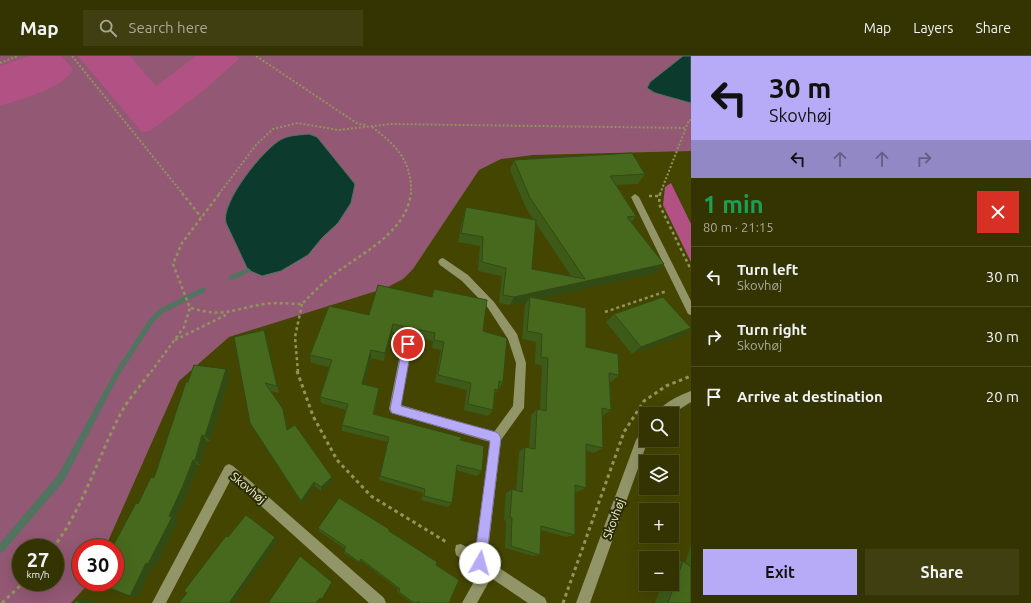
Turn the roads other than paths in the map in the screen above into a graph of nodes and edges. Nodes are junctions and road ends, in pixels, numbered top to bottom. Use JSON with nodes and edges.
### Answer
{"nodes":[{"id":1,"x":635,"y":197,"type":"dead end"},
{"id":2,"x":443,"y":262,"type":"dead end"},
{"id":3,"x":691,"y":311,"type":"edge"},
{"id":4,"x":408,"y":344,"type":"dead end"},
{"id":5,"x":691,"y":396,"type":"edge"},
{"id":6,"x":672,"y":407,"type":"edge"},
{"id":7,"x":496,"y":438,"type":"junction"},
{"id":8,"x":642,"y":447,"type":"edge"},
{"id":9,"x":461,"y":550,"type":"road end"},
{"id":10,"x":485,"y":566,"type":"junction"},
{"id":11,"x":160,"y":603,"type":"edge"},
{"id":12,"x":379,"y":603,"type":"edge"},
{"id":13,"x":469,"y":603,"type":"edge"},
{"id":14,"x":540,"y":603,"type":"edge"},
{"id":15,"x":583,"y":603,"type":"edge"}],
"edges":[{"from":1,"to":3,"type":"street"},
{"from":2,"to":7,"type":"street"},
{"from":4,"to":7,"type":"street"},
{"from":5,"to":6,"type":"street"},
{"from":7,"to":10,"type":"street"},
{"from":8,"to":15,"type":"street","name":"Skovhøj"},
{"from":9,"to":10,"type":"street"},
{"from":10,"to":13,"type":"street"},
{"from":10,"to":14,"type":"street"},
{"from":11,"to":12,"type":"street","name":"Skovhøj"}]}
